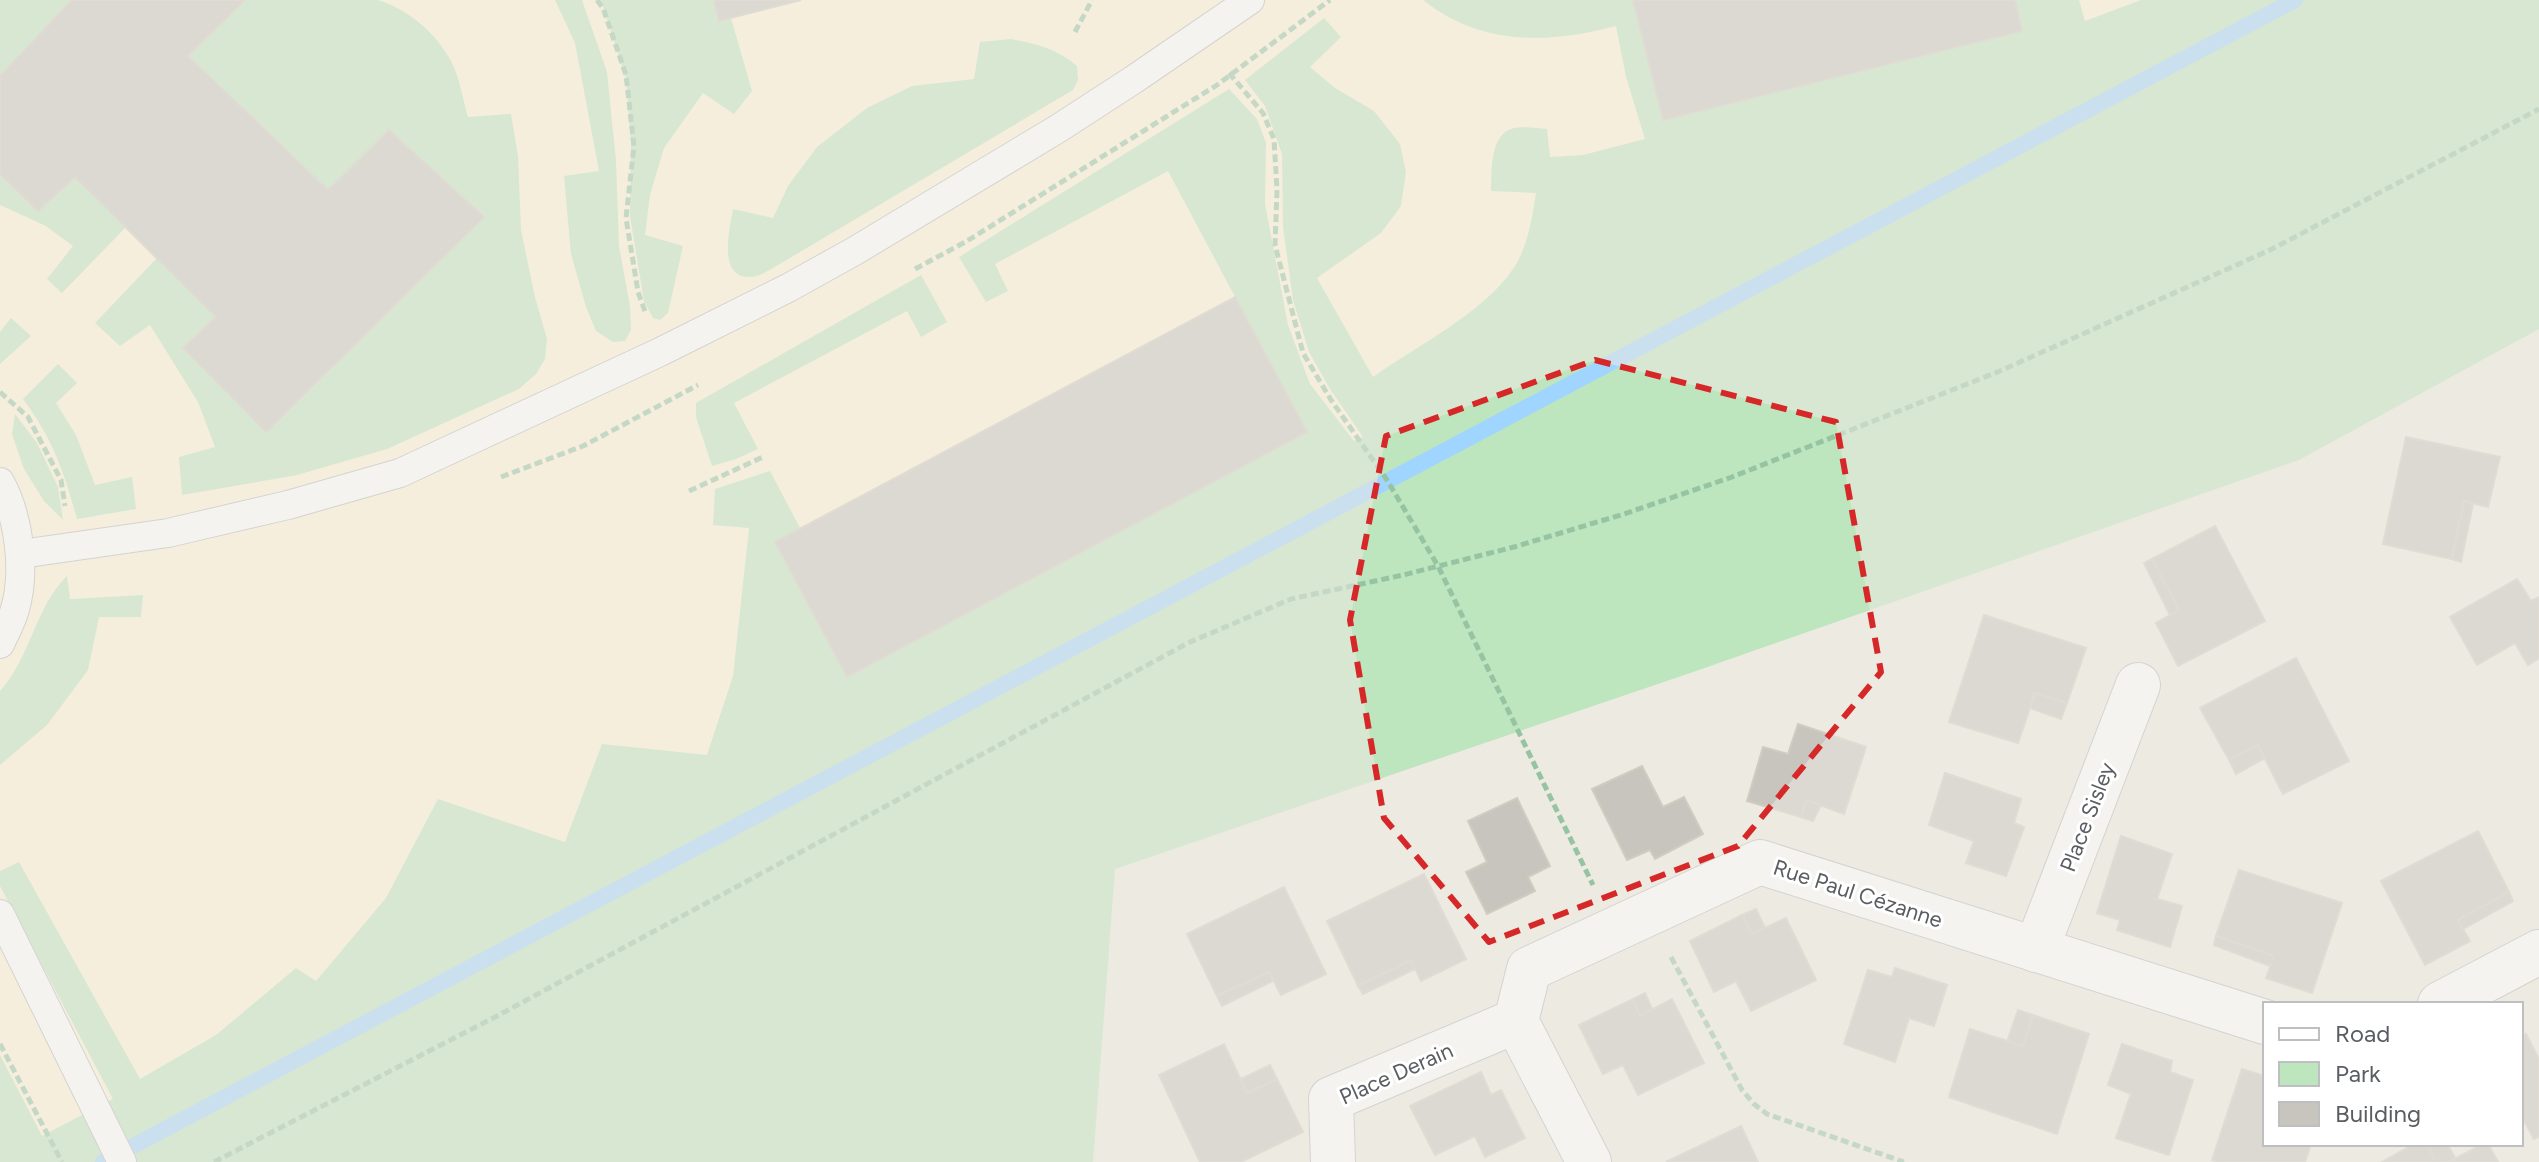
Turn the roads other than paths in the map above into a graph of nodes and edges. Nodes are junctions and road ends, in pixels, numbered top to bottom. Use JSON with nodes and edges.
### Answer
{"nodes":[{"id":1,"x":1250,"y":0,"type":"edge"},
{"id":2,"x":0,"y":482,"type":"edge"},
{"id":3,"x":21,"y":554,"type":"junction"},
{"id":4,"x":0,"y":644,"type":"edge"},
{"id":5,"x":2138,"y":685,"type":"dead end"},
{"id":6,"x":0,"y":914,"type":"edge"},
{"id":7,"x":2036,"y":950,"type":"junction"},
{"id":8,"x":2539,"y":952,"type":"edge"},
{"id":9,"x":2444,"y":1002,"type":"edge"},
{"id":10,"x":1516,"y":1021,"type":"junction"},
{"id":11,"x":2263,"y":1021,"type":"edge"},
{"id":12,"x":122,"y":1162,"type":"edge"},
{"id":13,"x":1333,"y":1162,"type":"edge"},
{"id":14,"x":1589,"y":1162,"type":"edge"}],
"edges":[{"from":1,"to":3,"type":"lane"},
{"from":2,"to":3,"type":"lane"},
{"from":3,"to":4,"type":"lane"},
{"from":5,"to":7,"type":"street","name":"Place Sisley"},
{"from":6,"to":12,"type":"lane"},
{"from":7,"to":10,"type":"street","name":"Rue Paul Cézanne"},
{"from":7,"to":11,"type":"street","name":"Rue Paul Cézanne"},
{"from":8,"to":9,"type":"street"},
{"from":10,"to":13,"type":"street","name":"Place Derain"},
{"from":10,"to":14,"type":"street"}]}
